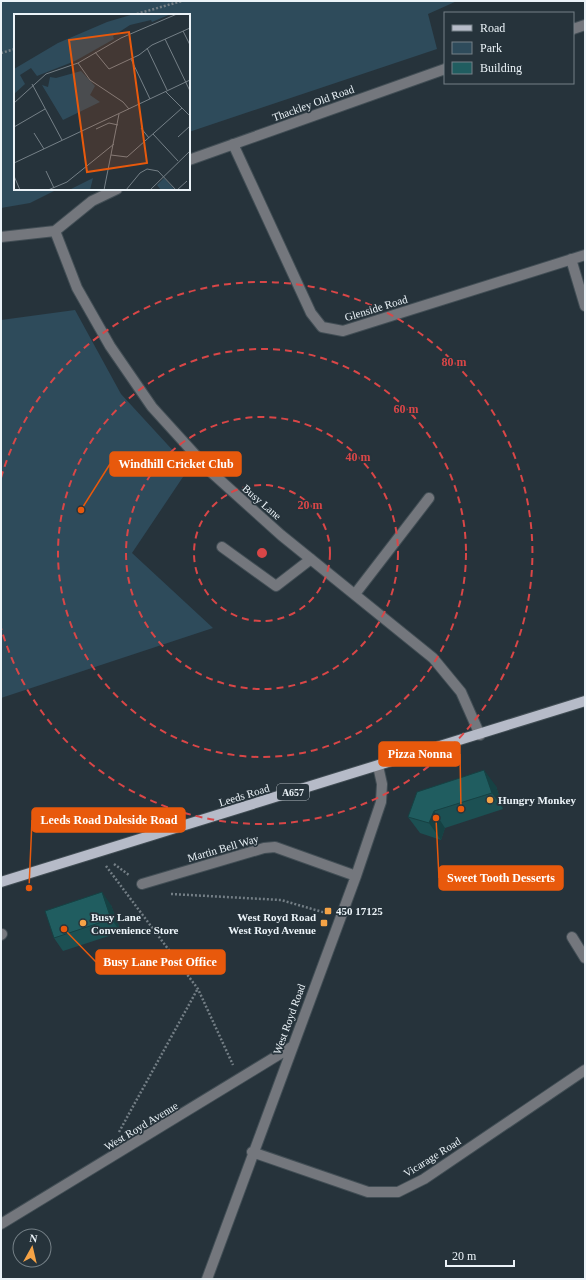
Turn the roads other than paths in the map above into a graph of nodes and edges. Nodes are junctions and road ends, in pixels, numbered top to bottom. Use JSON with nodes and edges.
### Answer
{"nodes":[{"id":1,"x":585,"y":25,"type":"edge"},
{"id":2,"x":574,"y":29,"type":"edge"},
{"id":3,"x":444,"y":69,"type":"edge"},
{"id":4,"x":233,"y":144,"type":"junction"},
{"id":5,"x":190,"y":160,"type":"edge"},
{"id":6,"x":115,"y":190,"type":"edge"},
{"id":7,"x":56,"y":231,"type":"junction"},
{"id":8,"x":1,"y":237,"type":"edge"},
{"id":9,"x":585,"y":255,"type":"edge"},
{"id":10,"x":571,"y":259,"type":"junction"},
{"id":11,"x":585,"y":306,"type":"edge"},
{"id":12,"x":429,"y":498,"type":"dead end"},
{"id":13,"x":222,"y":547,"type":"dead end"},
{"id":14,"x":311,"y":559,"type":"junction"},
{"id":15,"x":355,"y":594,"type":"junction"},
{"id":16,"x":585,"y":701,"type":"edge"},
{"id":17,"x":480,"y":735,"type":"junction"},
{"id":18,"x":378,"y":766,"type":"junction"},
{"id":19,"x":356,"y":876,"type":"junction"},
{"id":20,"x":1,"y":882,"type":"edge"},
{"id":21,"x":142,"y":884,"type":"road end"},
{"id":22,"x":572,"y":937,"type":"dead end"},
{"id":23,"x":585,"y":958,"type":"edge"},
{"id":24,"x":293,"y":1046,"type":"junction"},
{"id":25,"x":585,"y":1070,"type":"edge"},
{"id":26,"x":252,"y":1152,"type":"junction"},
{"id":27,"x":1,"y":1224,"type":"edge"},
{"id":28,"x":207,"y":1279,"type":"edge"}],
"edges":[{"from":1,"to":2,"type":"street"},
{"from":3,"to":4,"type":"street","name":"Thackley Old Road"},
{"from":4,"to":5,"type":"street","name":"Thackley Old Road"},
{"from":4,"to":10,"type":"street","name":"Glenside Road"},
{"from":6,"to":7,"type":"street"},
{"from":7,"to":8,"type":"street"},
{"from":7,"to":14,"type":"street","name":"Busy Lane"},
{"from":9,"to":10,"type":"street","name":"Glenside Road"},
{"from":10,"to":11,"type":"street"},
{"from":12,"to":15,"type":"street"},
{"from":13,"to":14,"type":"street"},
{"from":14,"to":15,"type":"street","name":"Busy Lane"},
{"from":15,"to":17,"type":"street","name":"Busy Lane"},
{"from":16,"to":17,"type":"main road","name":"Leeds Road","number":"A657"},
{"from":17,"to":18,"type":"main road","name":"Leeds Road","number":"A657"},
{"from":18,"to":19,"type":"street","name":"West Royd Road"},
{"from":18,"to":20,"type":"main road","name":"Leeds Road","number":"A657"},
{"from":19,"to":21,"type":"street","name":"Martin Bell Way"},
{"from":19,"to":24,"type":"street","name":"West Royd Road"},
{"from":22,"to":23,"type":"street"},
{"from":24,"to":26,"type":"street","name":"West Royd Road"},
{"from":24,"to":27,"type":"street","name":"West Royd Avenue"},
{"from":25,"to":26,"type":"street","name":"Vicarage Road"},
{"from":26,"to":28,"type":"street","name":"West Royd Road"}]}
